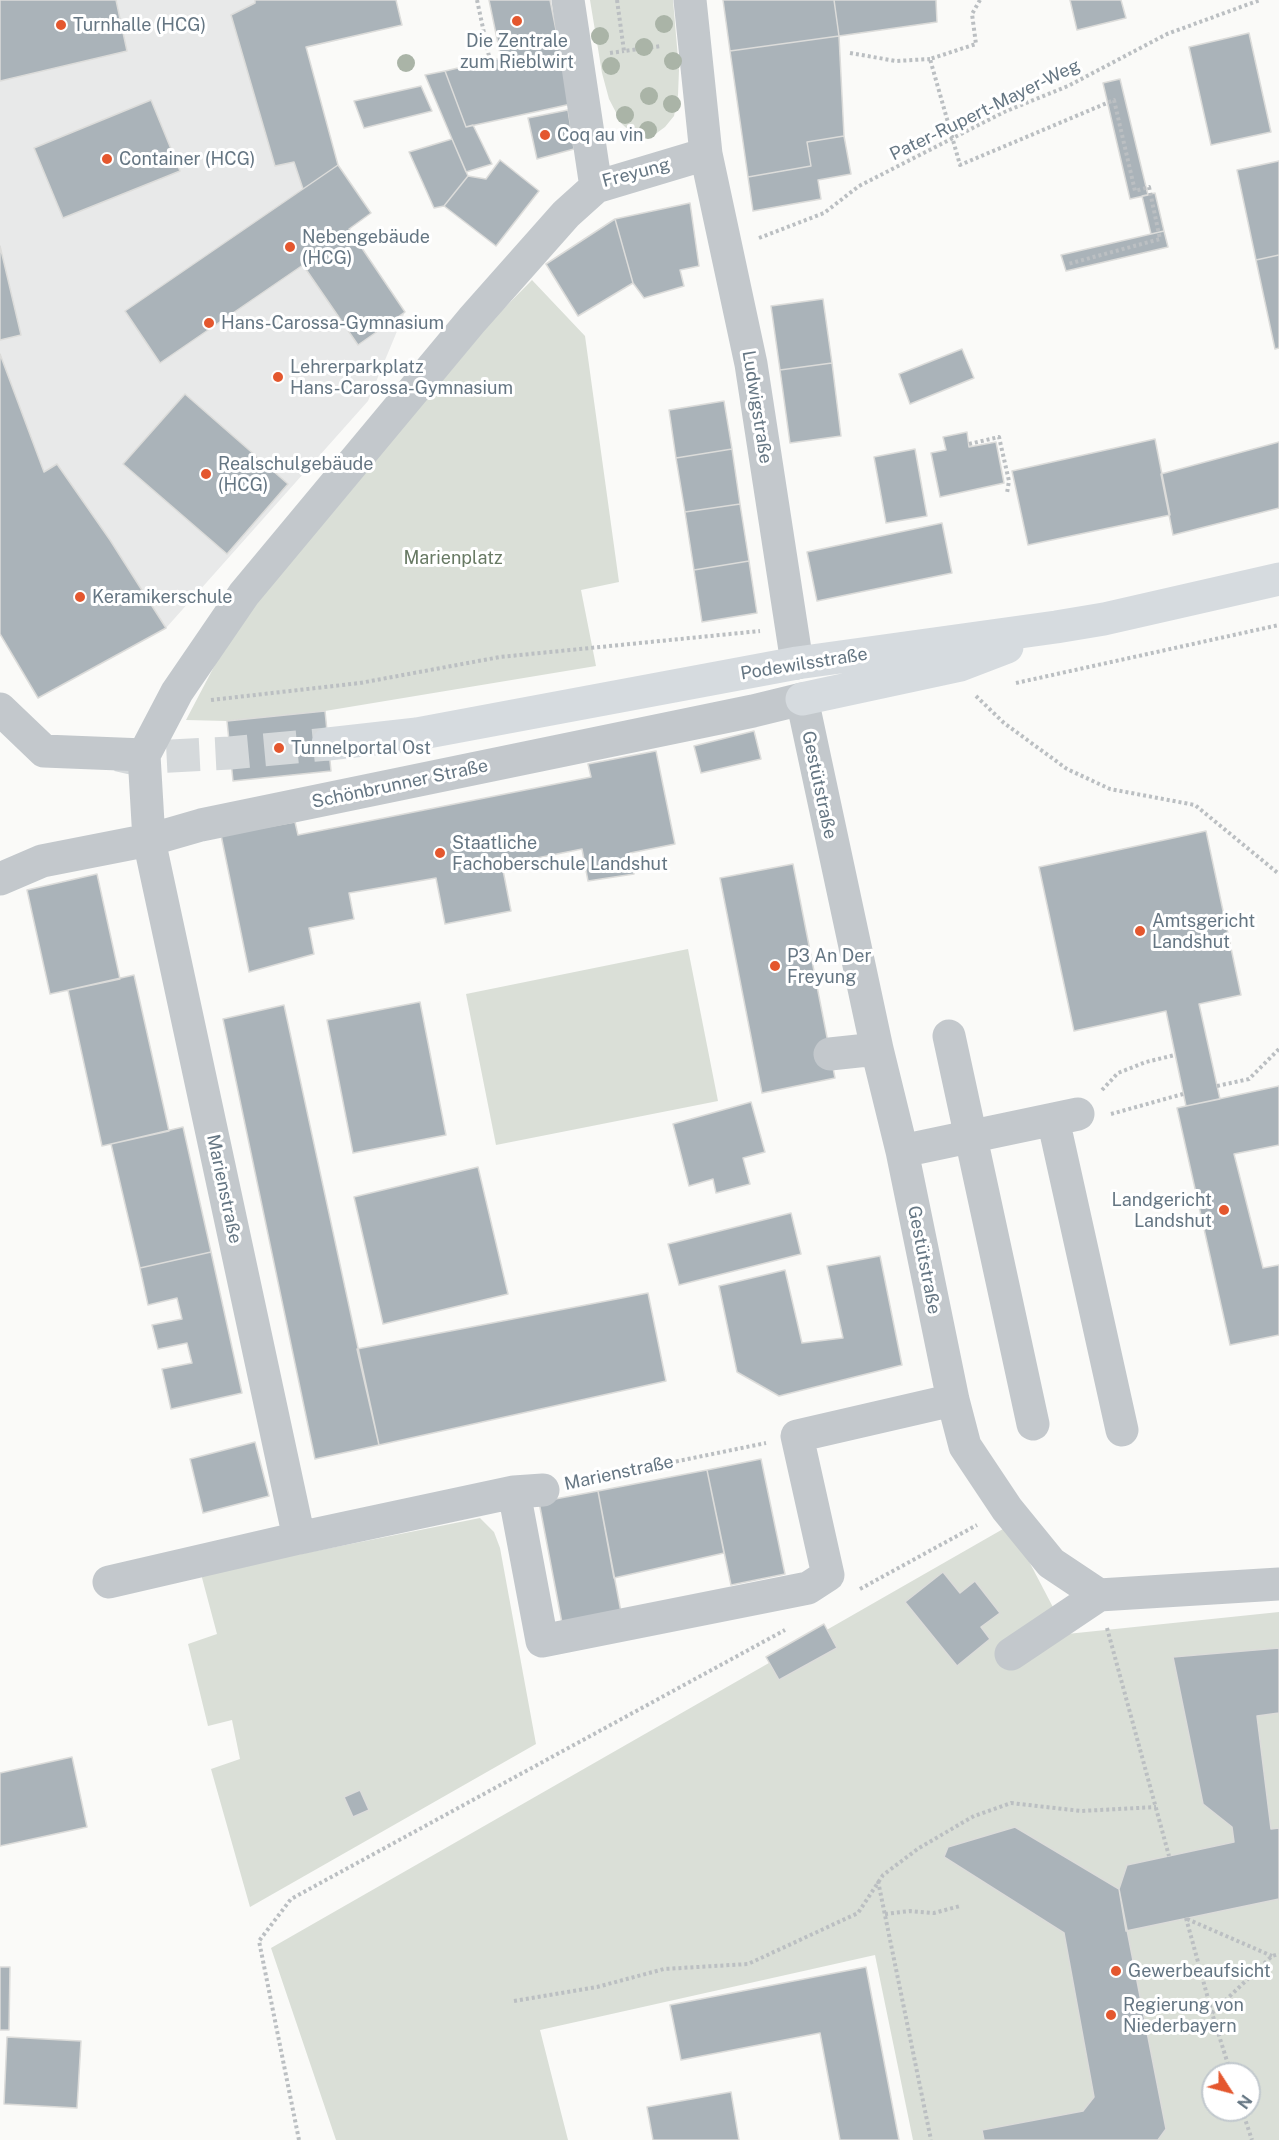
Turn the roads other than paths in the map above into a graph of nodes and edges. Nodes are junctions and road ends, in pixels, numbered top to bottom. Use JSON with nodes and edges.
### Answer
{"nodes":[{"id":1,"x":568,"y":0,"type":"edge"},
{"id":2,"x":690,"y":0,"type":"edge"},
{"id":3,"x":706,"y":154,"type":"junction"},
{"id":4,"x":596,"y":187,"type":"junction"},
{"id":5,"x":1279,"y":579,"type":"edge"},
{"id":6,"x":1056,"y":627,"type":"junction"},
{"id":7,"x":797,"y":663,"type":"junction"},
{"id":8,"x":802,"y":699,"type":"junction"},
{"id":9,"x":0,"y":709,"type":"edge"},
{"id":10,"x":328,"y":744,"type":"tunnel mouth"},
{"id":11,"x":144,"y":755,"type":"junction"},
{"id":12,"x":149,"y":840,"type":"junction"},
{"id":13,"x":0,"y":879,"type":"edge"},
{"id":14,"x":949,"y":1036,"type":"dead end"},
{"id":15,"x":877,"y":1049,"type":"junction"},
{"id":16,"x":830,"y":1054,"type":"dead end"},
{"id":17,"x":972,"y":1136,"type":"junction"},
{"id":18,"x":902,"y":1151,"type":"junction"},
{"id":19,"x":953,"y":1400,"type":"junction"},
{"id":20,"x":1033,"y":1424,"type":"dead end"},
{"id":21,"x":1122,"y":1431,"type":"dead end"},
{"id":22,"x":299,"y":1538,"type":"junction"},
{"id":23,"x":109,"y":1582,"type":"dead end"},
{"id":24,"x":1279,"y":1584,"type":"edge"},
{"id":25,"x":1099,"y":1595,"type":"junction"},
{"id":26,"x":1011,"y":1654,"type":"dead end"}],
"edges":[{"from":1,"to":4,"type":"street","name":"Freyung"},
{"from":2,"to":3,"type":"street"},
{"from":3,"to":4,"type":"street","name":"Freyung"},
{"from":3,"to":7,"type":"street","name":"Ludwigstraße"},
{"from":4,"to":11,"type":"street"},
{"from":5,"to":6,"type":"main road","name":"Podewilsstraße"},
{"from":6,"to":7,"type":"main road","name":"Podewilsstraße"},
{"from":6,"to":8,"type":"main road"},
{"from":7,"to":10,"type":"main road","name":"Podewilsstraße"},
{"from":8,"to":12,"type":"street","name":"Schönbrunner Straße"},
{"from":8,"to":15,"type":"street","name":"Gestütstraße"},
{"from":9,"to":11,"type":"street"},
{"from":11,"to":12,"type":"street"},
{"from":12,"to":13,"type":"street","name":"Schönbrunner Straße"},
{"from":12,"to":22,"type":"street","name":"Marienstraße"},
{"from":14,"to":17,"type":"street"},
{"from":15,"to":16,"type":"street"},
{"from":15,"to":18,"type":"street","name":"Gestütstraße"},
{"from":17,"to":18,"type":"street"},
{"from":17,"to":20,"type":"street"},
{"from":17,"to":21,"type":"street"},
{"from":18,"to":19,"type":"street","name":"Gestütstraße"},
{"from":19,"to":22,"type":"street"},
{"from":19,"to":25,"type":"street","name":"Gestütstraße"},
{"from":22,"to":23,"type":"street"},
{"from":24,"to":25,"type":"street"},
{"from":25,"to":26,"type":"street"}]}
